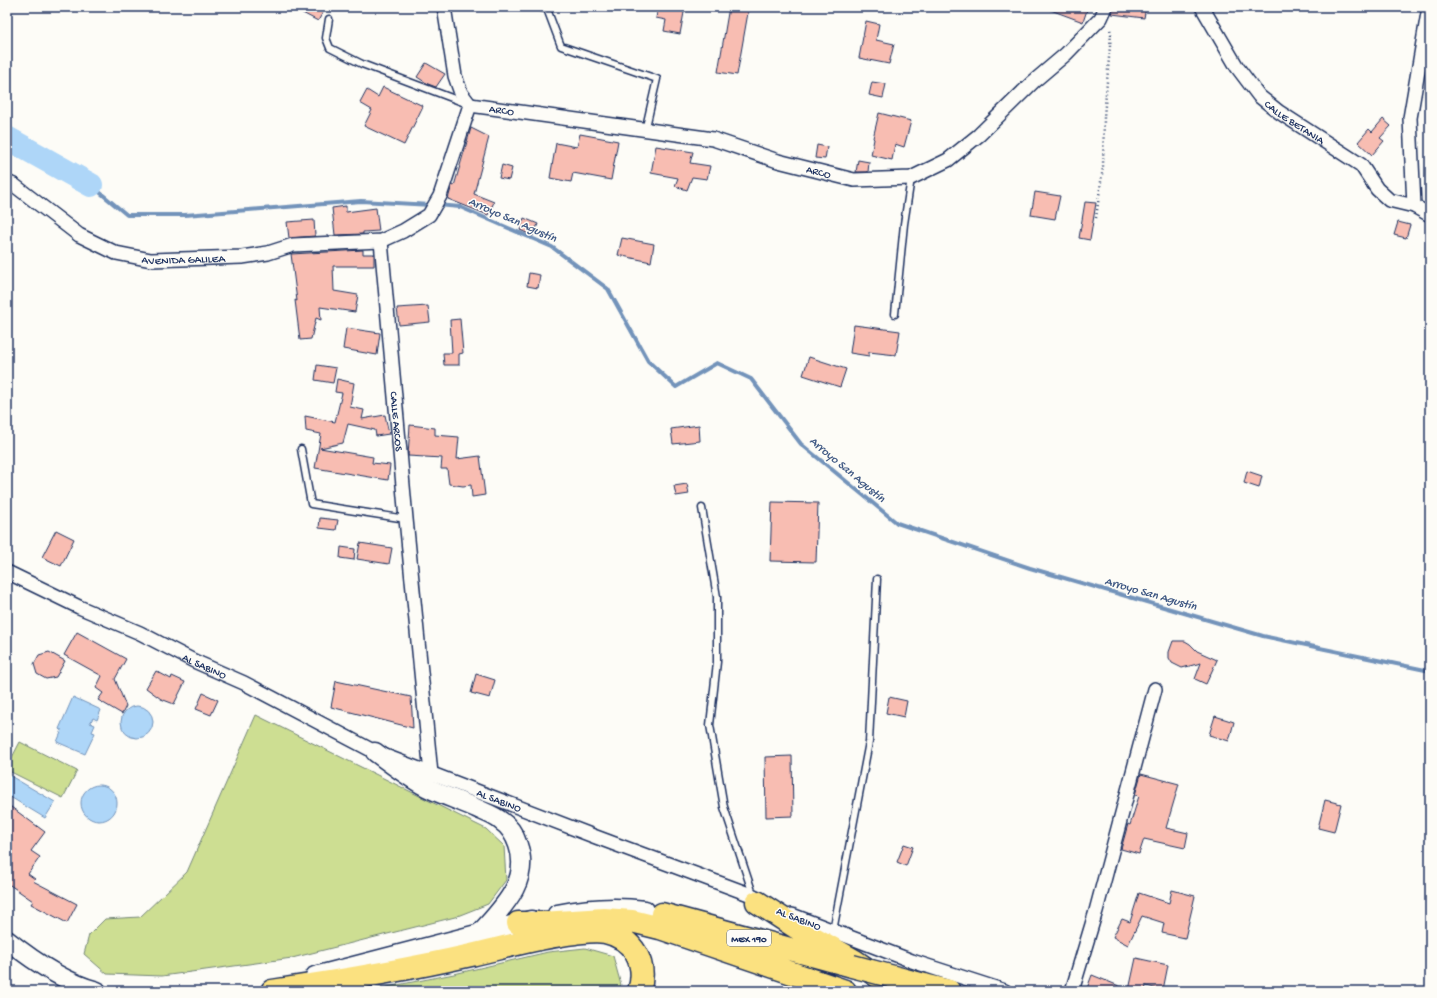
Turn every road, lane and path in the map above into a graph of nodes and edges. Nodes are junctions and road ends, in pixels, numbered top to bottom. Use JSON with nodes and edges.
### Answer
{"nodes":[{"id":1,"x":444,"y":7,"type":"edge"},
{"id":2,"x":538,"y":7,"type":"edge"},
{"id":3,"x":1202,"y":7,"type":"edge"},
{"id":4,"x":1430,"y":7,"type":"edge"},
{"id":5,"x":1105,"y":8,"type":"edge"},
{"id":6,"x":330,"y":19,"type":"dead end"},
{"id":7,"x":470,"y":105,"type":"junction"},
{"id":8,"x":645,"y":131,"type":"junction"},
{"id":9,"x":911,"y":178,"type":"junction"},
{"id":10,"x":7,"y":182,"type":"edge"},
{"id":11,"x":1414,"y":206,"type":"junction"},
{"id":12,"x":1430,"y":216,"type":"edge"},
{"id":13,"x":1096,"y":218,"type":"dead end"},
{"id":14,"x":381,"y":241,"type":"junction"},
{"id":15,"x":895,"y":314,"type":"dead end"},
{"id":16,"x":301,"y":449,"type":"dead end"},
{"id":17,"x":702,"y":508,"type":"dead end"},
{"id":18,"x":406,"y":519,"type":"junction"},
{"id":19,"x":7,"y":572,"type":"edge"},
{"id":20,"x":877,"y":579,"type":"dead end"},
{"id":21,"x":1155,"y":689,"type":"dead end"},
{"id":22,"x":375,"y":752,"type":"junction"},
{"id":23,"x":431,"y":774,"type":"junction"},
{"id":24,"x":755,"y":899,"type":"junction"},
{"id":25,"x":645,"y":910,"type":"joint"},
{"id":26,"x":518,"y":923,"type":"junction"},
{"id":27,"x":833,"y":931,"type":"junction"},
{"id":28,"x":480,"y":933,"type":"junction"},
{"id":29,"x":7,"y":940,"type":"edge"},
{"id":30,"x":97,"y":991,"type":"edge"},
{"id":31,"x":261,"y":991,"type":"edge"},
{"id":32,"x":272,"y":991,"type":"edge"},
{"id":33,"x":639,"y":991,"type":"edge"},
{"id":34,"x":845,"y":991,"type":"edge"},
{"id":35,"x":899,"y":991,"type":"edge"},
{"id":36,"x":949,"y":991,"type":"edge"},
{"id":37,"x":1005,"y":991,"type":"edge"},
{"id":38,"x":1072,"y":991,"type":"edge"}],
"edges":[{"from":1,"to":7,"type":"street"},
{"from":2,"to":8,"type":"lane"},
{"from":3,"to":11,"type":"street","name":"CALLE BETANIA"},
{"from":4,"to":11,"type":"street"},
{"from":5,"to":9,"type":"street","name":"ARCO"},
{"from":5,"to":13,"type":"path"},
{"from":6,"to":7,"type":"lane"},
{"from":7,"to":8,"type":"street","name":"ARCO"},
{"from":7,"to":14,"type":"street"},
{"from":8,"to":9,"type":"street","name":"ARCO"},
{"from":9,"to":15,"type":"lane"},
{"from":10,"to":14,"type":"street","name":"AVENIDA GALILEA"},
{"from":11,"to":12,"type":"street","name":"CALLE BETANIA"},
{"from":14,"to":18,"type":"street","name":"CALLE ARCOS"},
{"from":16,"to":18,"type":"lane"},
{"from":17,"to":24,"type":"lane"},
{"from":18,"to":23,"type":"street","name":"CALLE ARCOS"},
{"from":19,"to":22,"type":"street","name":"AL SABINO"},
{"from":20,"to":27,"type":"lane"},
{"from":21,"to":38,"type":"street"},
{"from":22,"to":23,"type":"street","name":"AL SABINO"},
{"from":22,"to":28,"type":"main road"},
{"from":23,"to":24,"type":"street","name":"AL SABINO"},
{"from":24,"to":27,"type":"street","name":"AL SABINO"},
{"from":24,"to":35,"type":"highway"},
{"from":25,"to":26,"type":"main road","number":"MEX 190"},
{"from":25,"to":36,"type":"highway","number":"MEX 190","bridge":true},
{"from":26,"to":28,"type":"main road","number":"MEX 190"},
{"from":26,"to":34,"type":"highway"},
{"from":27,"to":37,"type":"street","name":"AL SABINO"},
{"from":28,"to":31,"type":"main road","number":"MEX 190"},
{"from":29,"to":30,"type":"main road"},
{"from":32,"to":33,"type":"highway"}]}
